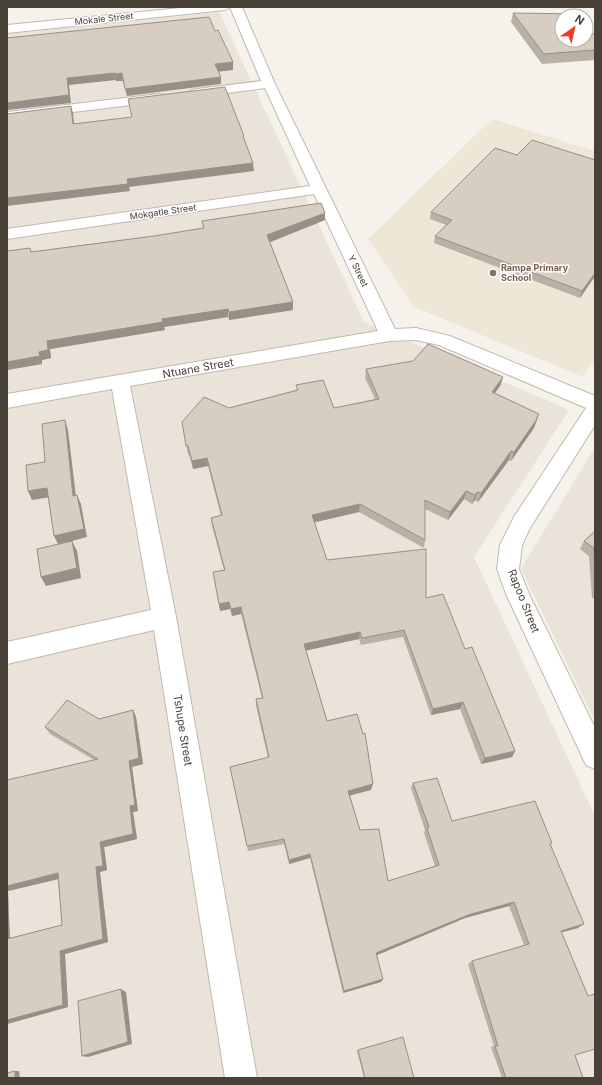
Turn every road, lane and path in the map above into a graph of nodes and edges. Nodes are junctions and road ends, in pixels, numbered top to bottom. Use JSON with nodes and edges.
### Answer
{"nodes":[{"id":1,"x":225,"y":7,"type":"edge"},
{"id":2,"x":236,"y":7,"type":"edge"},
{"id":3,"x":7,"y":29,"type":"edge"},
{"id":4,"x":269,"y":84,"type":"junction"},
{"id":5,"x":184,"y":94,"type":"edge"},
{"id":6,"x":169,"y":96,"type":"edge"},
{"id":7,"x":7,"y":116,"type":"edge"},
{"id":8,"x":319,"y":189,"type":"junction"},
{"id":9,"x":7,"y":234,"type":"edge"},
{"id":10,"x":389,"y":335,"type":"junction"},
{"id":11,"x":120,"y":382,"type":"junction"},
{"id":12,"x":7,"y":401,"type":"edge"},
{"id":13,"x":595,"y":404,"type":"edge"},
{"id":14,"x":595,"y":409,"type":"edge"},
{"id":15,"x":164,"y":617,"type":"junction"},
{"id":16,"x":7,"y":653,"type":"edge"},
{"id":17,"x":595,"y":756,"type":"edge"},
{"id":18,"x":241,"y":1078,"type":"edge"}],
"edges":[{"from":1,"to":3,"type":"street","name":"Mokale Street"},
{"from":2,"to":4,"type":"street","name":"Y Street"},
{"from":4,"to":5,"type":"street"},
{"from":4,"to":8,"type":"street","name":"Y Street"},
{"from":6,"to":7,"type":"street"},
{"from":8,"to":9,"type":"street","name":"Mokgatle Street"},
{"from":8,"to":10,"type":"street","name":"Y Street"},
{"from":10,"to":11,"type":"street","name":"Ntuane Street"},
{"from":10,"to":13,"type":"street"},
{"from":11,"to":12,"type":"street","name":"Ntuane Street"},
{"from":11,"to":15,"type":"street","name":"Tshupe Street"},
{"from":14,"to":17,"type":"street","name":"Rapoo Street"},
{"from":15,"to":16,"type":"street"},
{"from":15,"to":18,"type":"street","name":"Tshupe Street"}]}
